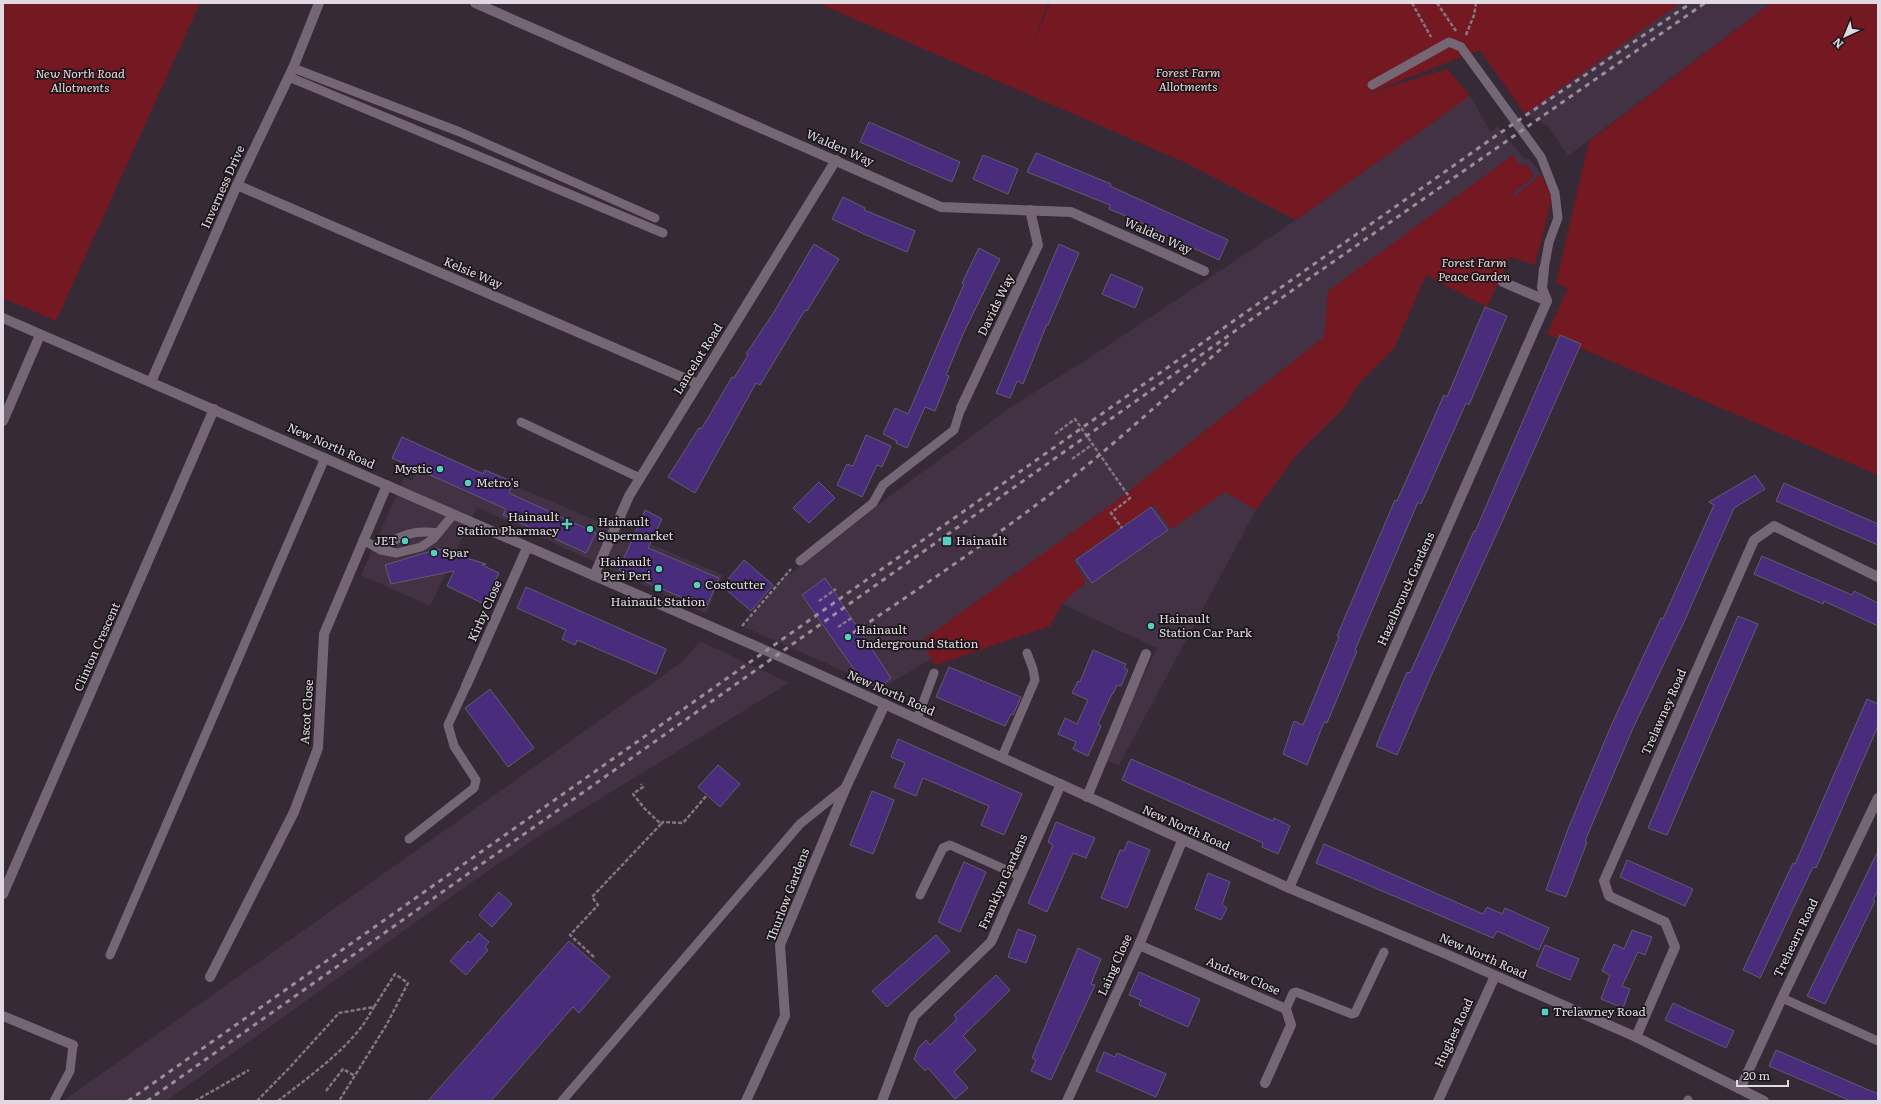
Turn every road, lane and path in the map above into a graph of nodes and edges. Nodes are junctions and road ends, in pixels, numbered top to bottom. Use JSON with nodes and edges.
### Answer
{"nodes":[{"id":1,"x":319,"y":3,"type":"edge"},
{"id":2,"x":475,"y":3,"type":"edge"},
{"id":3,"x":1412,"y":3,"type":"edge"},
{"id":4,"x":1437,"y":3,"type":"edge"},
{"id":5,"x":1476,"y":3,"type":"edge"},
{"id":6,"x":1462,"y":44,"type":"junction"},
{"id":7,"x":1437,"y":48,"type":"junction"},
{"id":8,"x":291,"y":72,"type":"junction"},
{"id":9,"x":1372,"y":85,"type":"dead end"},
{"id":10,"x":836,"y":160,"type":"junction"},
{"id":11,"x":237,"y":185,"type":"junction"},
{"id":12,"x":1030,"y":210,"type":"junction"},
{"id":13,"x":655,"y":218,"type":"dead end"},
{"id":14,"x":663,"y":233,"type":"dead end"},
{"id":15,"x":1544,"y":269,"type":"joint"},
{"id":16,"x":1204,"y":271,"type":"dead end"},
{"id":17,"x":1503,"y":282,"type":"dead end"},
{"id":18,"x":1547,"y":301,"type":"junction"},
{"id":19,"x":3,"y":318,"type":"edge"},
{"id":20,"x":40,"y":334,"type":"junction"},
{"id":21,"x":151,"y":382,"type":"junction"},
{"id":22,"x":698,"y":384,"type":"junction"},
{"id":23,"x":961,"y":408,"type":"joint"},
{"id":24,"x":214,"y":410,"type":"junction"},
{"id":25,"x":3,"y":421,"type":"edge"},
{"id":26,"x":521,"y":422,"type":"dead end"},
{"id":27,"x":1055,"y":434,"type":"dead end"},
{"id":28,"x":1093,"y":444,"type":"junction"},
{"id":29,"x":325,"y":458,"type":"junction"},
{"id":30,"x":1072,"y":459,"type":"dead end"},
{"id":31,"x":640,"y":478,"type":"junction"},
{"id":32,"x":387,"y":485,"type":"junction"},
{"id":33,"x":453,"y":515,"type":"junction"},
{"id":34,"x":1122,"y":528,"type":"dead end"},
{"id":35,"x":438,"y":533,"type":"junction"},
{"id":36,"x":363,"y":540,"type":"junction"},
{"id":37,"x":527,"y":548,"type":"junction"},
{"id":38,"x":381,"y":550,"type":"junction"},
{"id":39,"x":800,"y":561,"type":"joint"},
{"id":40,"x":594,"y":576,"type":"junction"},
{"id":41,"x":1878,"y":577,"type":"edge"},
{"id":42,"x":836,"y":589,"type":"dead end"},
{"id":43,"x":819,"y":601,"type":"dead end"},
{"id":44,"x":853,"y":616,"type":"dead end"},
{"id":45,"x":838,"y":626,"type":"dead end"},
{"id":46,"x":733,"y":637,"type":"junction"},
{"id":47,"x":1027,"y":653,"type":"dead end"},
{"id":48,"x":1146,"y":654,"type":"dead end"},
{"id":49,"x":934,"y":673,"type":"dead end"},
{"id":50,"x":466,"y":686,"type":"joint"},
{"id":51,"x":885,"y":704,"type":"junction"},
{"id":52,"x":917,"y":719,"type":"junction"},
{"id":53,"x":1002,"y":757,"type":"junction"},
{"id":54,"x":641,"y":784,"type":"dead end"},
{"id":55,"x":1061,"y":784,"type":"junction"},
{"id":56,"x":846,"y":787,"type":"junction"},
{"id":57,"x":707,"y":795,"type":"dead end"},
{"id":58,"x":1087,"y":797,"type":"junction"},
{"id":59,"x":1878,"y":798,"type":"edge"},
{"id":60,"x":661,"y":824,"type":"junction"},
{"id":61,"x":409,"y":839,"type":"dead end"},
{"id":62,"x":1182,"y":841,"type":"junction"},
{"id":63,"x":1020,"y":876,"type":"junction"},
{"id":64,"x":1289,"y":888,"type":"junction"},
{"id":65,"x":3,"y":894,"type":"edge"},
{"id":66,"x":920,"y":894,"type":"dead end"},
{"id":67,"x":1139,"y":945,"type":"junction"},
{"id":68,"x":1384,"y":952,"type":"dead end"},
{"id":69,"x":110,"y":955,"type":"dead end"},
{"id":70,"x":594,"y":957,"type":"dead end"},
{"id":71,"x":1495,"y":976,"type":"junction"},
{"id":72,"x":210,"y":977,"type":"dead end"},
{"id":73,"x":1782,"y":998,"type":"junction"},
{"id":74,"x":374,"y":1007,"type":"junction"},
{"id":75,"x":1286,"y":1009,"type":"junction"},
{"id":76,"x":3,"y":1016,"type":"edge"},
{"id":77,"x":1636,"y":1037,"type":"junction"},
{"id":78,"x":1878,"y":1040,"type":"edge"},
{"id":79,"x":73,"y":1045,"type":"joint"},
{"id":80,"x":249,"y":1070,"type":"dead end"},
{"id":81,"x":355,"y":1076,"type":"junction"},
{"id":82,"x":1265,"y":1083,"type":"dead end"},
{"id":83,"x":1740,"y":1089,"type":"junction"},
{"id":84,"x":326,"y":1091,"type":"dead end"},
{"id":85,"x":1070,"y":1100,"type":"edge"},
{"id":86,"x":54,"y":1101,"type":"edge"},
{"id":87,"x":195,"y":1101,"type":"edge"},
{"id":88,"x":257,"y":1101,"type":"edge"},
{"id":89,"x":278,"y":1101,"type":"edge"},
{"id":90,"x":339,"y":1101,"type":"edge"},
{"id":91,"x":562,"y":1101,"type":"edge"},
{"id":92,"x":746,"y":1101,"type":"edge"},
{"id":93,"x":882,"y":1101,"type":"edge"},
{"id":94,"x":1438,"y":1101,"type":"edge"},
{"id":95,"x":1764,"y":1101,"type":"edge"}],
"edges":[{"from":1,"to":8,"type":"street","name":"Inverness Drive"},
{"from":2,"to":10,"type":"street","name":"Walden Way"},
{"from":3,"to":7,"type":"path"},
{"from":4,"to":6,"type":"path"},
{"from":5,"to":6,"type":"path"},
{"from":6,"to":7,"type":"lane"},
{"from":6,"to":15,"type":"lane"},
{"from":7,"to":9,"type":"lane"},
{"from":8,"to":11,"type":"street","name":"Inverness Drive"},
{"from":8,"to":13,"type":"lane"},
{"from":8,"to":14,"type":"lane"},
{"from":10,"to":12,"type":"street","name":"Walden Way"},
{"from":10,"to":22,"type":"street","name":"Lancelot Road"},
{"from":11,"to":21,"type":"street","name":"Inverness Drive"},
{"from":11,"to":22,"type":"street","name":"Kelsie Way"},
{"from":12,"to":16,"type":"street","name":"Walden Way"},
{"from":12,"to":23,"type":"street","name":"Davids Way"},
{"from":15,"to":18,"type":"street"},
{"from":17,"to":18,"type":"street"},
{"from":18,"to":64,"type":"street","name":"Hazelbrouck Gardens"},
{"from":19,"to":20,"type":"street","name":"New North Road"},
{"from":20,"to":21,"type":"street","name":"New North Road"},
{"from":20,"to":25,"type":"street"},
{"from":21,"to":24,"type":"street","name":"New North Road"},
{"from":22,"to":31,"type":"street","name":"Lancelot Road"},
{"from":23,"to":39,"type":"lane"},
{"from":24,"to":29,"type":"street","name":"New North Road"},
{"from":24,"to":65,"type":"street","name":"Clinton Crescent"},
{"from":26,"to":31,"type":"lane"},
{"from":27,"to":28,"type":"path"},
{"from":28,"to":30,"type":"path"},
{"from":28,"to":34,"type":"path"},
{"from":29,"to":32,"type":"street","name":"New North Road"},
{"from":29,"to":69,"type":"lane"},
{"from":31,"to":40,"type":"street","name":"Lancelot Road"},
{"from":32,"to":33,"type":"street","name":"New North Road"},
{"from":32,"to":36,"type":"street","name":"Ascot Close"},
{"from":33,"to":35,"type":"lane"},
{"from":33,"to":37,"type":"street","name":"New North Road"},
{"from":35,"to":38,"type":"lane"},
{"from":35,"to":38,"type":"lane"},
{"from":36,"to":38,"type":"lane"},
{"from":36,"to":72,"type":"street","name":"Ascot Close"},
{"from":37,"to":40,"type":"street","name":"New North Road"},
{"from":37,"to":50,"type":"street","name":"Kirby Close"},
{"from":39,"to":46,"type":"path"},
{"from":40,"to":46,"type":"street","name":"New North Road"},
{"from":41,"to":77,"type":"street","name":"Trelawney Road"},
{"from":42,"to":43,"type":"path"},
{"from":44,"to":45,"type":"path"},
{"from":46,"to":51,"type":"street","name":"New North Road"},
{"from":47,"to":53,"type":"lane"},
{"from":48,"to":58,"type":"street"},
{"from":49,"to":52,"type":"lane"},
{"from":50,"to":61,"type":"lane"},
{"from":51,"to":52,"type":"street","name":"New North Road"},
{"from":51,"to":56,"type":"street","name":"Thurlow Gardens"},
{"from":52,"to":53,"type":"street","name":"New North Road"},
{"from":53,"to":55,"type":"street","name":"New North Road"},
{"from":54,"to":60,"type":"path"},
{"from":55,"to":58,"type":"street","name":"New North Road"},
{"from":55,"to":63,"type":"street","name":"Franklyn Gardens"},
{"from":56,"to":91,"type":"lane"},
{"from":56,"to":92,"type":"street","name":"Thurlow Gardens"},
{"from":57,"to":60,"type":"path"},
{"from":58,"to":62,"type":"street","name":"New North Road"},
{"from":59,"to":73,"type":"street","name":"Trehearn Road"},
{"from":60,"to":70,"type":"path"},
{"from":62,"to":64,"type":"street","name":"New North Road"},
{"from":62,"to":67,"type":"street","name":"Laing Close"},
{"from":63,"to":66,"type":"lane"},
{"from":63,"to":93,"type":"street","name":"Franklyn Gardens"},
{"from":64,"to":71,"type":"street","name":"New North Road"},
{"from":67,"to":75,"type":"street","name":"Andrew Close"},
{"from":67,"to":85,"type":"street","name":"Laing Close"},
{"from":68,"to":75,"type":"lane"},
{"from":71,"to":77,"type":"street","name":"New North Road"},
{"from":71,"to":94,"type":"street","name":"Hughes Road"},
{"from":73,"to":78,"type":"lane"},
{"from":73,"to":83,"type":"street","name":"Trehearn Road"},
{"from":74,"to":81,"type":"path"},
{"from":74,"to":88,"type":"path"},
{"from":74,"to":89,"type":"path"},
{"from":75,"to":82,"type":"street","name":"Andrew Close"},
{"from":76,"to":79,"type":"street"},
{"from":77,"to":83,"type":"street","name":"New North Road"},
{"from":79,"to":86,"type":"lane"},
{"from":80,"to":87,"type":"path"},
{"from":81,"to":84,"type":"path"},
{"from":81,"to":90,"type":"path"},
{"from":83,"to":95,"type":"street","name":"New North Road"}]}
